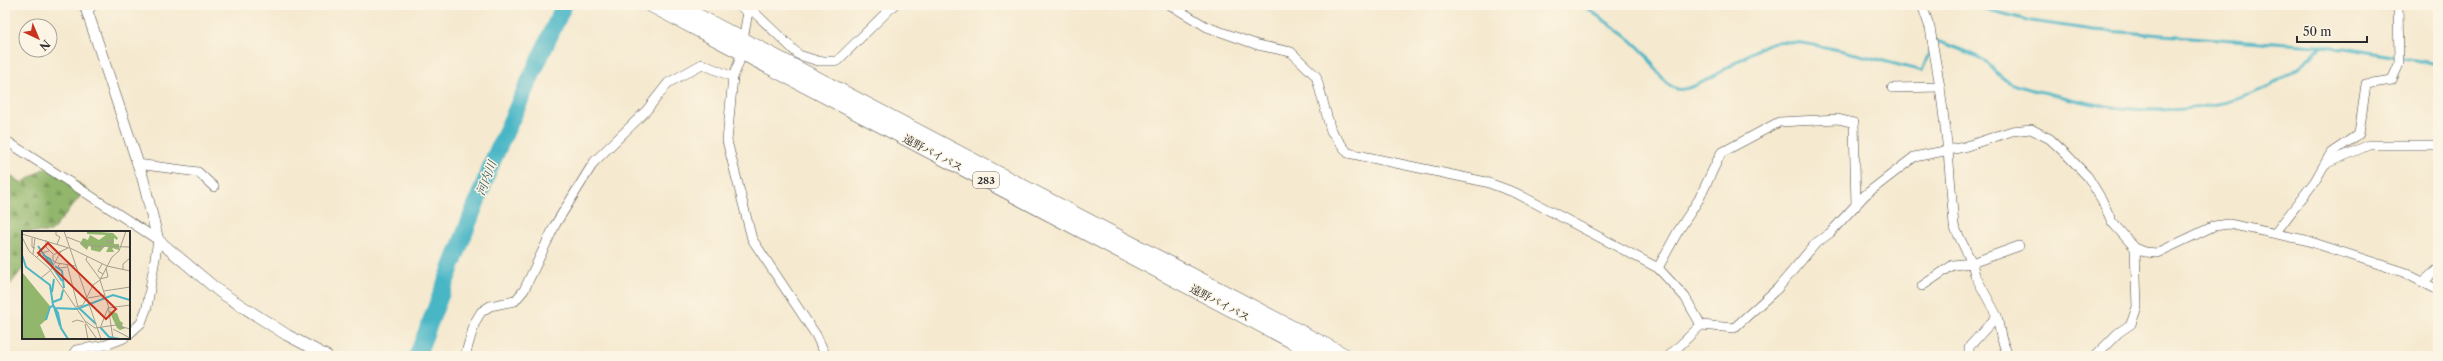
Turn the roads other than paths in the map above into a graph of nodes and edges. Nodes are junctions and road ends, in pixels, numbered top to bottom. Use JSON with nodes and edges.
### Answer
{"nodes":[{"id":1,"x":652,"y":5,"type":"edge"},
{"id":2,"x":676,"y":5,"type":"edge"},
{"id":3,"x":738,"y":5,"type":"edge"},
{"id":4,"x":894,"y":5,"type":"edge"},
{"id":5,"x":1170,"y":5,"type":"edge"},
{"id":6,"x":1922,"y":5,"type":"edge"},
{"id":7,"x":2398,"y":5,"type":"edge"},
{"id":8,"x":88,"y":7,"type":"edge"},
{"id":9,"x":748,"y":12,"type":"junction"},
{"id":10,"x":741,"y":46,"type":"junction"},
{"id":11,"x":733,"y":77,"type":"junction"},
{"id":12,"x":1940,"y":87,"type":"junction"},
{"id":13,"x":1892,"y":88,"type":"dead end"},
{"id":14,"x":5,"y":140,"type":"edge"},
{"id":15,"x":2438,"y":146,"type":"edge"},
{"id":16,"x":1948,"y":151,"type":"junction"},
{"id":17,"x":137,"y":164,"type":"junction"},
{"id":18,"x":2325,"y":164,"type":"junction"},
{"id":19,"x":214,"y":187,"type":"dead end"},
{"id":20,"x":1856,"y":206,"type":"junction"},
{"id":21,"x":2276,"y":232,"type":"junction"},
{"id":22,"x":158,"y":240,"type":"junction"},
{"id":23,"x":2019,"y":246,"type":"dead end"},
{"id":24,"x":2135,"y":248,"type":"junction"},
{"id":25,"x":1972,"y":263,"type":"junction"},
{"id":26,"x":1658,"y":268,"type":"junction"},
{"id":27,"x":2438,"y":269,"type":"edge"},
{"id":28,"x":1190,"y":281,"type":"junction"},
{"id":29,"x":2424,"y":281,"type":"junction"},
{"id":30,"x":1922,"y":286,"type":"dead end"},
{"id":31,"x":2438,"y":290,"type":"edge"},
{"id":32,"x":1997,"y":316,"type":"junction"},
{"id":33,"x":1701,"y":325,"type":"junction"},
{"id":34,"x":130,"y":333,"type":"edge"},
{"id":35,"x":121,"y":339,"type":"edge"},
{"id":36,"x":72,"y":356,"type":"edge"},
{"id":37,"x":327,"y":356,"type":"edge"},
{"id":38,"x":465,"y":356,"type":"edge"},
{"id":39,"x":826,"y":356,"type":"edge"},
{"id":40,"x":1321,"y":356,"type":"edge"},
{"id":41,"x":1345,"y":356,"type":"edge"},
{"id":42,"x":1668,"y":356,"type":"edge"},
{"id":43,"x":1969,"y":356,"type":"edge"},
{"id":44,"x":2008,"y":356,"type":"edge"},
{"id":45,"x":2095,"y":356,"type":"edge"}],
"edges":[{"from":1,"to":10,"type":"highway","name":"遠野バイパス","number":"283"},
{"from":2,"to":10,"type":"highway","name":"遠野バイパス","number":"283"},
{"from":3,"to":9,"type":"street"},
{"from":4,"to":9,"type":"street"},
{"from":5,"to":26,"type":"street"},
{"from":6,"to":12,"type":"street"},
{"from":7,"to":18,"type":"street"},
{"from":8,"to":17,"type":"street"},
{"from":9,"to":10,"type":"street"},
{"from":10,"to":11,"type":"street"},
{"from":10,"to":28,"type":"highway","name":"遠野バイパス","number":"283"},
{"from":11,"to":38,"type":"street"},
{"from":11,"to":39,"type":"street"},
{"from":12,"to":13,"type":"street"},
{"from":12,"to":16,"type":"street"},
{"from":14,"to":22,"type":"street"},
{"from":15,"to":18,"type":"street"},
{"from":16,"to":20,"type":"street"},
{"from":16,"to":24,"type":"street"},
{"from":16,"to":25,"type":"street"},
{"from":17,"to":19,"type":"street"},
{"from":17,"to":22,"type":"street"},
{"from":18,"to":21,"type":"street"},
{"from":20,"to":26,"type":"street"},
{"from":20,"to":33,"type":"street"},
{"from":21,"to":24,"type":"street"},
{"from":21,"to":29,"type":"street"},
{"from":22,"to":34,"type":"street"},
{"from":22,"to":37,"type":"street"},
{"from":23,"to":25,"type":"street"},
{"from":24,"to":45,"type":"street"},
{"from":25,"to":30,"type":"street"},
{"from":25,"to":32,"type":"street"},
{"from":26,"to":33,"type":"street"},
{"from":27,"to":29,"type":"street"},
{"from":28,"to":40,"type":"highway","name":"遠野バイパス","number":"283"},
{"from":28,"to":41,"type":"highway","name":"遠野バイパス","number":"283"},
{"from":29,"to":31,"type":"street"},
{"from":32,"to":43,"type":"street"},
{"from":32,"to":44,"type":"street"},
{"from":33,"to":42,"type":"street"},
{"from":35,"to":36,"type":"street"}]}
